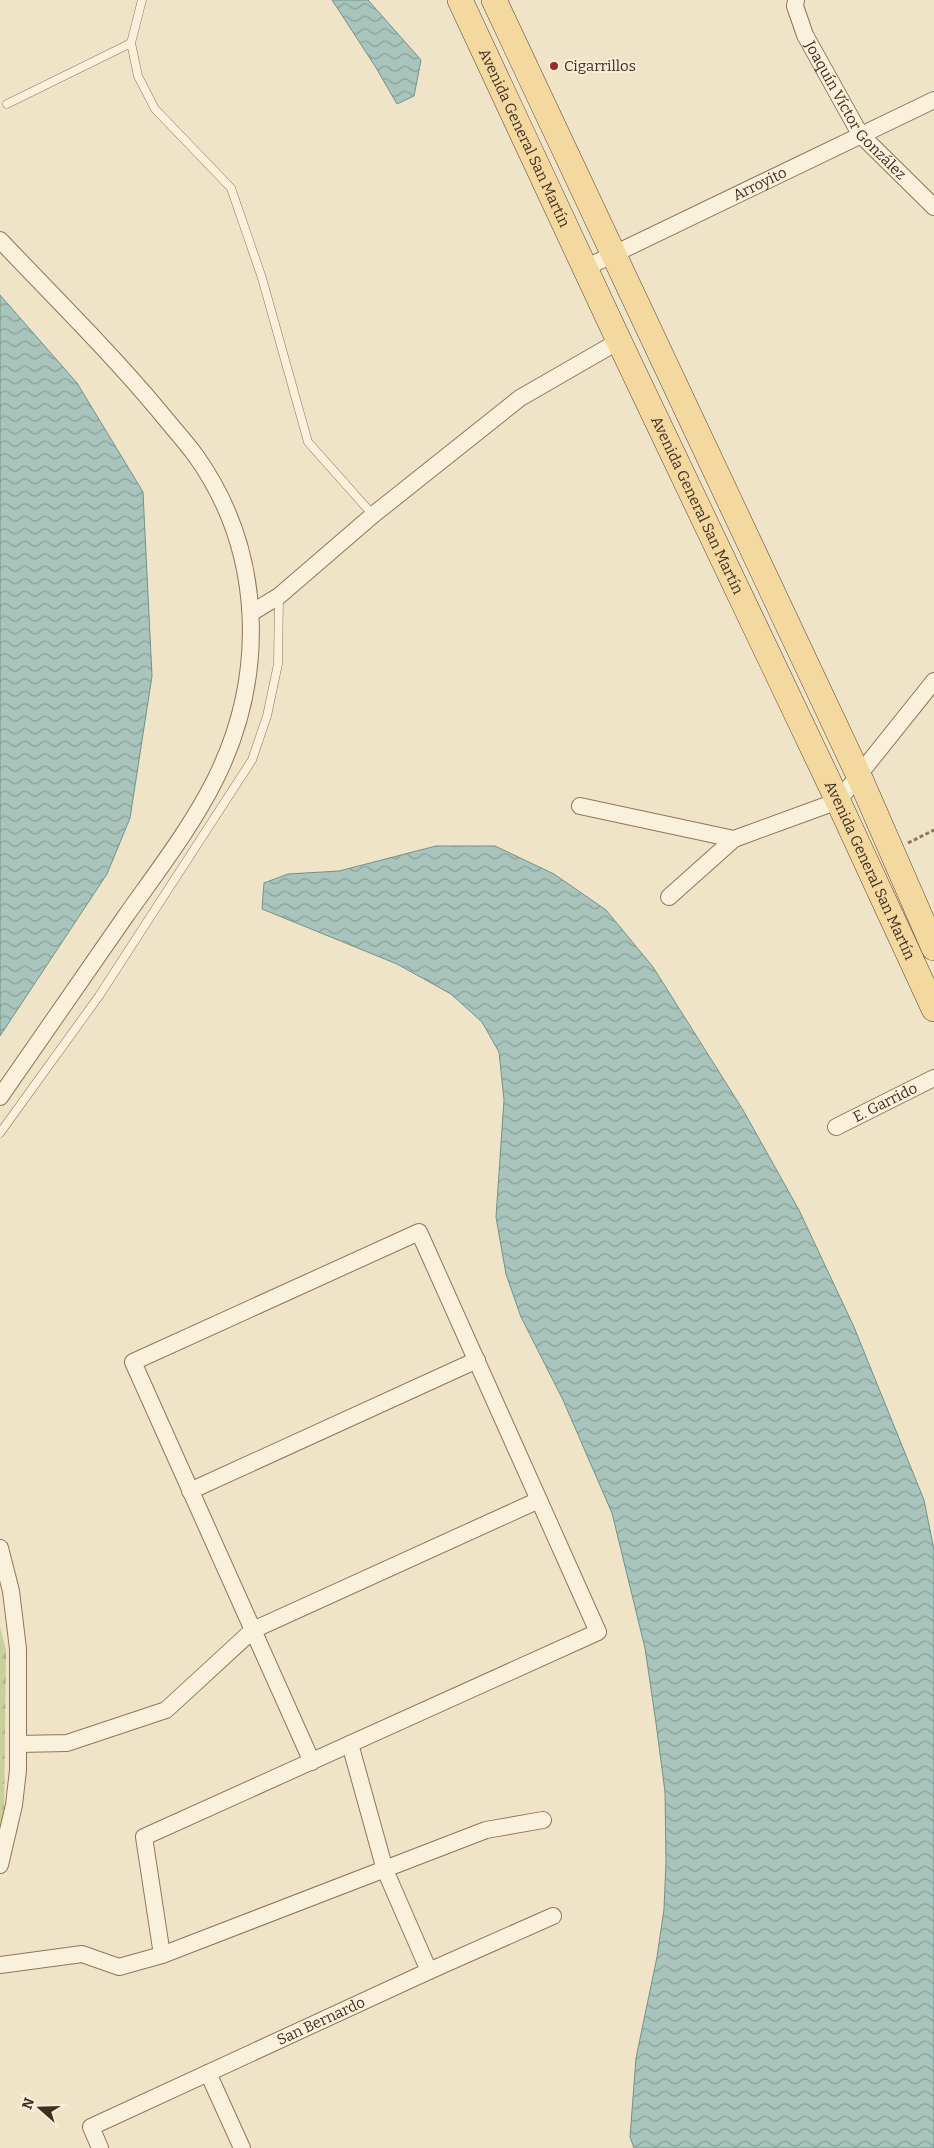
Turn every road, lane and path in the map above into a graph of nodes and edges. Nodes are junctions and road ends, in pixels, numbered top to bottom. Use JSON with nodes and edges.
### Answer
{"nodes":[{"id":1,"x":142,"y":0,"type":"edge"},
{"id":2,"x":460,"y":0,"type":"edge"},
{"id":3,"x":494,"y":0,"type":"edge"},
{"id":4,"x":796,"y":0,"type":"edge"},
{"id":5,"x":131,"y":43,"type":"junction"},
{"id":6,"x":934,"y":100,"type":"edge"},
{"id":7,"x":7,"y":104,"type":"dead end"},
{"id":8,"x":860,"y":134,"type":"junction"},
{"id":9,"x":934,"y":207,"type":"edge"},
{"id":10,"x":0,"y":240,"type":"edge"},
{"id":11,"x":612,"y":254,"type":"junction"},
{"id":12,"x":585,"y":268,"type":"junction"},
{"id":13,"x":619,"y":340,"type":"junction"},
{"id":14,"x":373,"y":516,"type":"junction"},
{"id":15,"x":279,"y":596,"type":"junction"},
{"id":16,"x":251,"y":612,"type":"junction"},
{"id":17,"x":934,"y":680,"type":"edge"},
{"id":18,"x":859,"y":776,"type":"junction"},
{"id":19,"x":838,"y":801,"type":"junction"},
{"id":20,"x":580,"y":806,"type":"dead end"},
{"id":21,"x":934,"y":830,"type":"edge"},
{"id":22,"x":734,"y":839,"type":"junction"},
{"id":23,"x":892,"y":851,"type":"junction"},
{"id":24,"x":669,"y":897,"type":"dead end"},
{"id":25,"x":934,"y":948,"type":"edge"},
{"id":26,"x":934,"y":1009,"type":"edge"},
{"id":27,"x":934,"y":1078,"type":"edge"},
{"id":28,"x":0,"y":1097,"type":"edge"},
{"id":29,"x":836,"y":1127,"type":"dead end"},
{"id":30,"x":0,"y":1133,"type":"edge"},
{"id":31,"x":477,"y":1360,"type":"junction"},
{"id":32,"x":190,"y":1491,"type":"junction"},
{"id":33,"x":539,"y":1500,"type":"junction"},
{"id":34,"x":0,"y":1548,"type":"edge"},
{"id":35,"x":253,"y":1630,"type":"junction"},
{"id":36,"x":18,"y":1744,"type":"junction"},
{"id":37,"x":350,"y":1744,"type":"junction"},
{"id":38,"x":312,"y":1762,"type":"junction"},
{"id":39,"x":543,"y":1820,"type":"dead end"},
{"id":40,"x":0,"y":1866,"type":"edge"},
{"id":41,"x":385,"y":1870,"type":"junction"},
{"id":42,"x":553,"y":1916,"type":"dead end"},
{"id":43,"x":162,"y":1955,"type":"junction"},
{"id":44,"x":0,"y":1964,"type":"edge"},
{"id":45,"x":429,"y":1971,"type":"junction"},
{"id":46,"x":208,"y":2074,"type":"junction"},
{"id":47,"x":100,"y":2148,"type":"edge"},
{"id":48,"x":242,"y":2148,"type":"edge"}],
"edges":[{"from":1,"to":5,"type":"lane"},
{"from":2,"to":12,"type":"main road","name":"Avenida General San Martín"},
{"from":3,"to":11,"type":"main road","name":"Avenida General San Martín"},
{"from":4,"to":8,"type":"street","name":"Joaquín Víctor González"},
{"from":5,"to":7,"type":"lane"},
{"from":5,"to":14,"type":"lane"},
{"from":6,"to":8,"type":"street","name":"Arroyito"},
{"from":8,"to":9,"type":"street","name":"Joaquín Víctor González"},
{"from":8,"to":11,"type":"street","name":"Arroyito"},
{"from":10,"to":16,"type":"street"},
{"from":11,"to":12,"type":"street","name":"Arroyito"},
{"from":11,"to":18,"type":"main road","name":"Avenida General San Martín"},
{"from":12,"to":13,"type":"main road","name":"Avenida General San Martín"},
{"from":13,"to":14,"type":"street"},
{"from":13,"to":19,"type":"main road","name":"Avenida General San Martín"},
{"from":14,"to":15,"type":"street"},
{"from":15,"to":16,"type":"street"},
{"from":15,"to":30,"type":"lane"},
{"from":16,"to":28,"type":"street"},
{"from":17,"to":18,"type":"street"},
{"from":18,"to":19,"type":"street"},
{"from":18,"to":23,"type":"main road","name":"Avenida General San Martín"},
{"from":19,"to":22,"type":"street"},
{"from":19,"to":26,"type":"main road","name":"Avenida General San Martín"},
{"from":20,"to":22,"type":"street"},
{"from":21,"to":23,"type":"path"},
{"from":22,"to":24,"type":"street"},
{"from":23,"to":25,"type":"main road","name":"Avenida General San Martín"},
{"from":27,"to":29,"type":"street","name":"E. Garrido"},
{"from":31,"to":32,"type":"street"},
{"from":31,"to":32,"type":"street"},
{"from":31,"to":33,"type":"street"},
{"from":32,"to":35,"type":"street"},
{"from":33,"to":35,"type":"street"},
{"from":33,"to":37,"type":"street"},
{"from":34,"to":36,"type":"street"},
{"from":35,"to":36,"type":"street"},
{"from":35,"to":38,"type":"street"},
{"from":36,"to":40,"type":"street"},
{"from":37,"to":38,"type":"street"},
{"from":37,"to":41,"type":"street"},
{"from":38,"to":43,"type":"street"},
{"from":39,"to":41,"type":"street"},
{"from":41,"to":43,"type":"street"},
{"from":41,"to":45,"type":"street"},
{"from":42,"to":45,"type":"street","name":"San Bernardo"},
{"from":43,"to":44,"type":"street"},
{"from":45,"to":46,"type":"street","name":"San Bernardo"},
{"from":46,"to":47,"type":"street","name":"San Bernardo"},
{"from":46,"to":48,"type":"street"}]}
